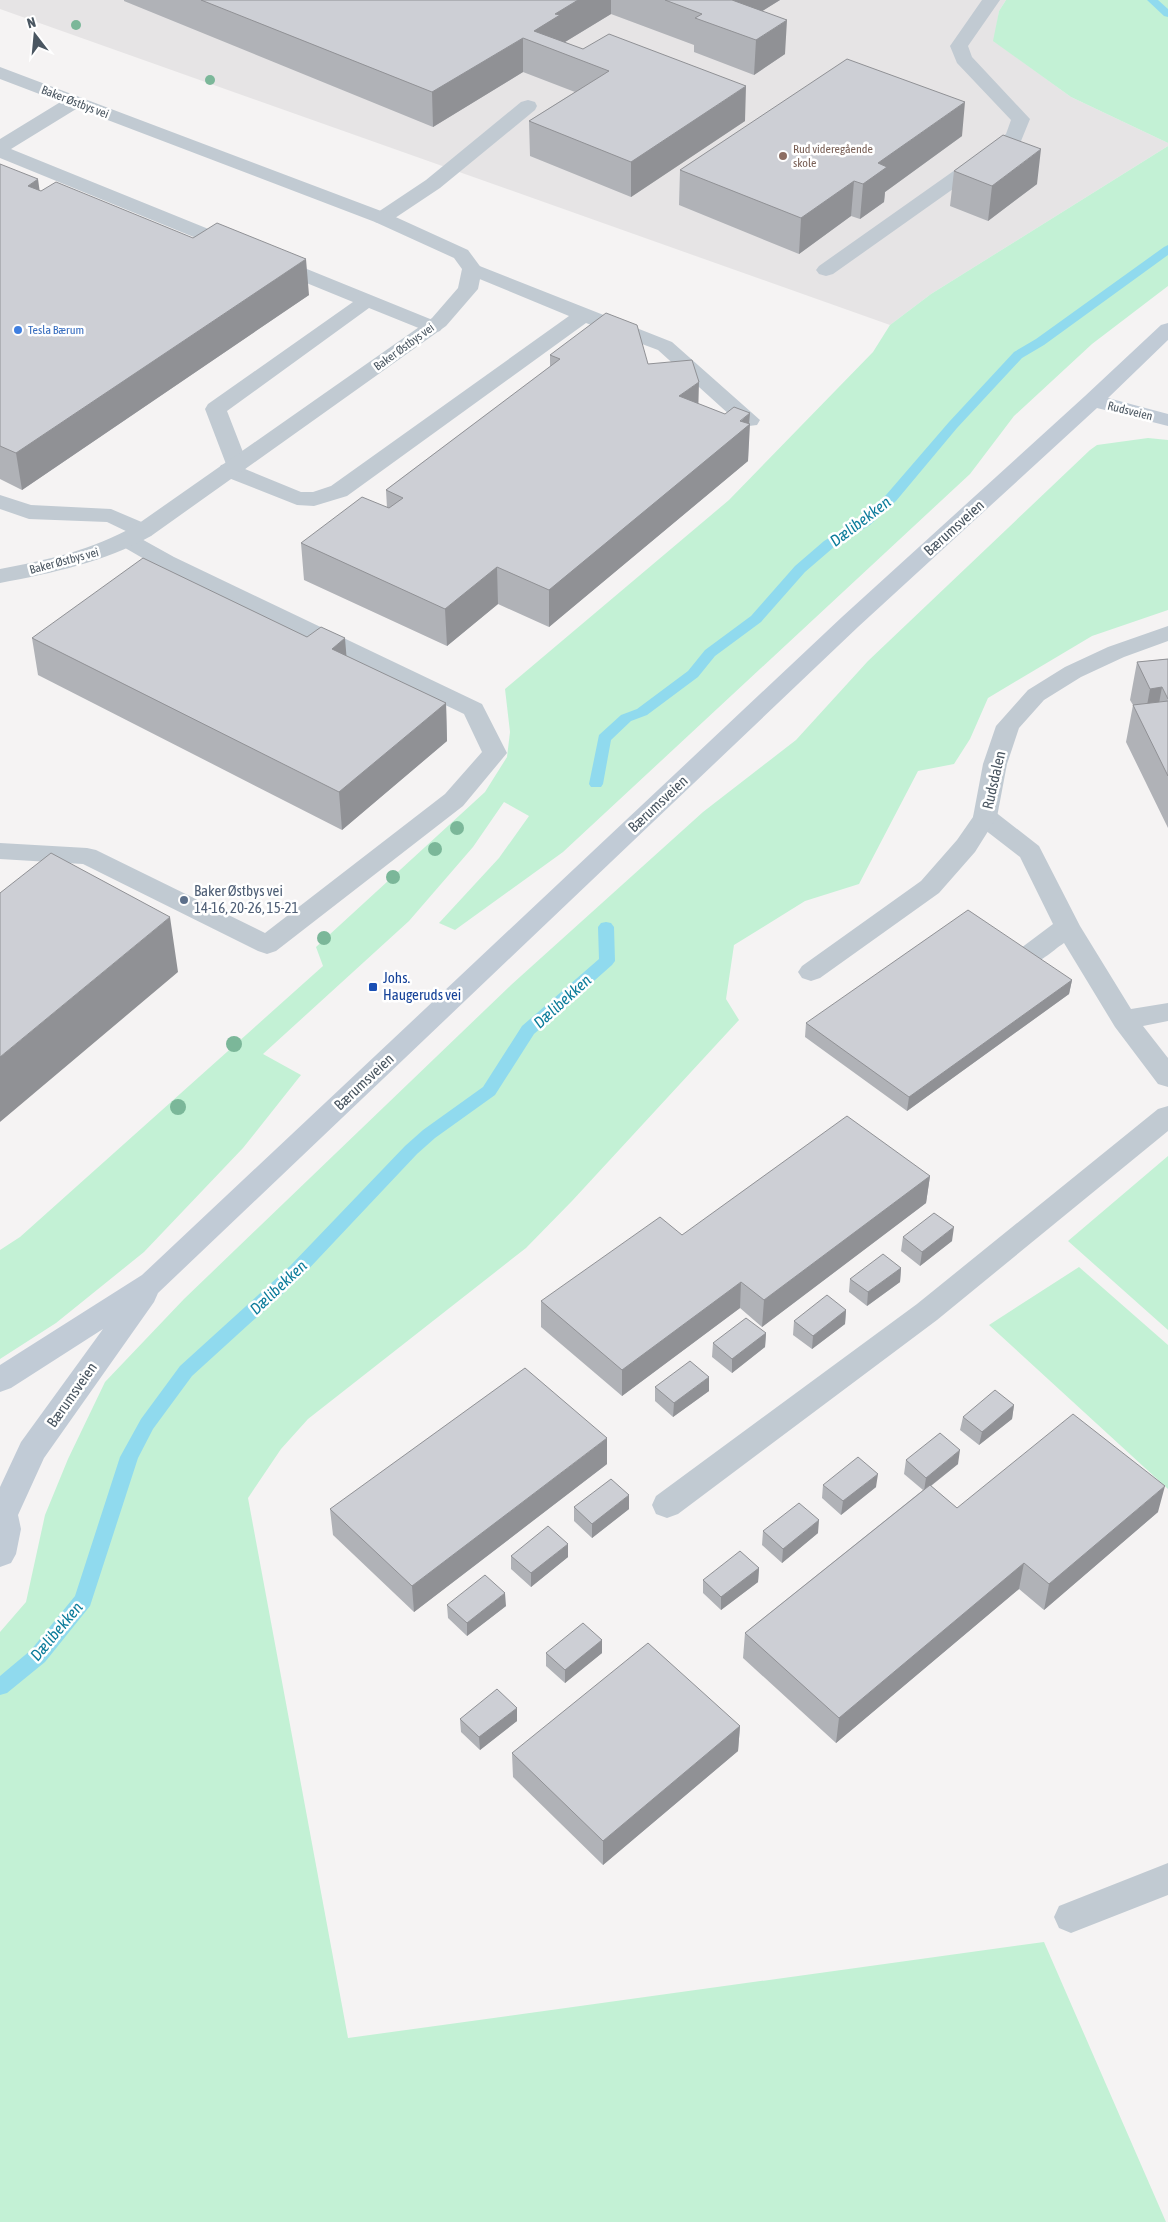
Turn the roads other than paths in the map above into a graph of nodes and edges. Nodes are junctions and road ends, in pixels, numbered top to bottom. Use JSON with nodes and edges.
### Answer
{"nodes":[{"id":1,"x":992,"y":0,"type":"edge"},
{"id":2,"x":0,"y":73,"type":"edge"},
{"id":3,"x":74,"y":102,"type":"junction"},
{"id":4,"x":528,"y":106,"type":"dead end"},
{"id":5,"x":0,"y":147,"type":"edge"},
{"id":6,"x":0,"y":151,"type":"edge"},
{"id":7,"x":382,"y":218,"type":"junction"},
{"id":8,"x":472,"y":269,"type":"junction"},
{"id":9,"x":826,"y":270,"type":"dead end"},
{"id":10,"x":368,"y":300,"type":"junction"},
{"id":11,"x":584,"y":314,"type":"junction"},
{"id":12,"x":433,"y":327,"type":"junction"},
{"id":13,"x":1168,"y":329,"type":"edge"},
{"id":14,"x":1092,"y":402,"type":"junction"},
{"id":15,"x":749,"y":420,"type":"dead end"},
{"id":16,"x":1168,"y":420,"type":"edge"},
{"id":17,"x":233,"y":468,"type":"junction"},
{"id":18,"x":0,"y":502,"type":"edge"},
{"id":19,"x":135,"y":535,"type":"junction"},
{"id":20,"x":0,"y":576,"type":"edge"},
{"id":21,"x":1168,"y":633,"type":"edge"},
{"id":22,"x":985,"y":817,"type":"junction"},
{"id":23,"x":0,"y":851,"type":"edge"},
{"id":24,"x":1067,"y":927,"type":"junction"},
{"id":25,"x":1026,"y":957,"type":"edge"},
{"id":26,"x":811,"y":972,"type":"dead end"},
{"id":27,"x":1168,"y":1012,"type":"edge"},
{"id":28,"x":1124,"y":1020,"type":"junction"},
{"id":29,"x":1168,"y":1077,"type":"edge"},
{"id":30,"x":1168,"y":1116,"type":"edge"},
{"id":31,"x":152,"y":1282,"type":"junction"},
{"id":32,"x":0,"y":1380,"type":"edge"},
{"id":33,"x":667,"y":1505,"type":"dead end"},
{"id":34,"x":2,"y":1507,"type":"edge"},
{"id":35,"x":0,"y":1554,"type":"edge"},
{"id":36,"x":1168,"y":1879,"type":"edge"},
{"id":37,"x":1070,"y":1917,"type":"dead end"}],
"edges":[{"from":1,"to":9,"type":"street"},
{"from":2,"to":3,"type":"street","name":"Baker Østbys vei"},
{"from":3,"to":5,"type":"street"},
{"from":3,"to":7,"type":"street","name":"Baker Østbys vei"},
{"from":4,"to":7,"type":"street"},
{"from":6,"to":10,"type":"street"},
{"from":7,"to":8,"type":"street","name":"Baker Østbys vei"},
{"from":8,"to":11,"type":"street"},
{"from":8,"to":12,"type":"street","name":"Baker Østbys vei"},
{"from":10,"to":12,"type":"street"},
{"from":10,"to":17,"type":"street"},
{"from":11,"to":15,"type":"street"},
{"from":11,"to":17,"type":"street"},
{"from":12,"to":17,"type":"street","name":"Baker Østbys vei"},
{"from":13,"to":14,"type":"main road","name":"Bærumsveien"},
{"from":14,"to":16,"type":"main road","name":"Rudsveien"},
{"from":14,"to":31,"type":"main road","name":"Bærumsveien"},
{"from":17,"to":19,"type":"street","name":"Baker Østbys vei"},
{"from":18,"to":19,"type":"street"},
{"from":19,"to":20,"type":"street","name":"Baker Østbys vei"},
{"from":19,"to":23,"type":"street"},
{"from":21,"to":22,"type":"street","name":"Rudsdalen"},
{"from":22,"to":24,"type":"street"},
{"from":22,"to":26,"type":"street","name":"Rudsdalen"},
{"from":24,"to":25,"type":"street"},
{"from":24,"to":28,"type":"street"},
{"from":27,"to":28,"type":"street"},
{"from":28,"to":29,"type":"street"},
{"from":30,"to":33,"type":"street"},
{"from":31,"to":32,"type":"main road","name":"Bærumsveien"},
{"from":31,"to":34,"type":"main road","name":"Bærumsveien"},
{"from":34,"to":35,"type":"main road"},
{"from":36,"to":37,"type":"street"}]}
